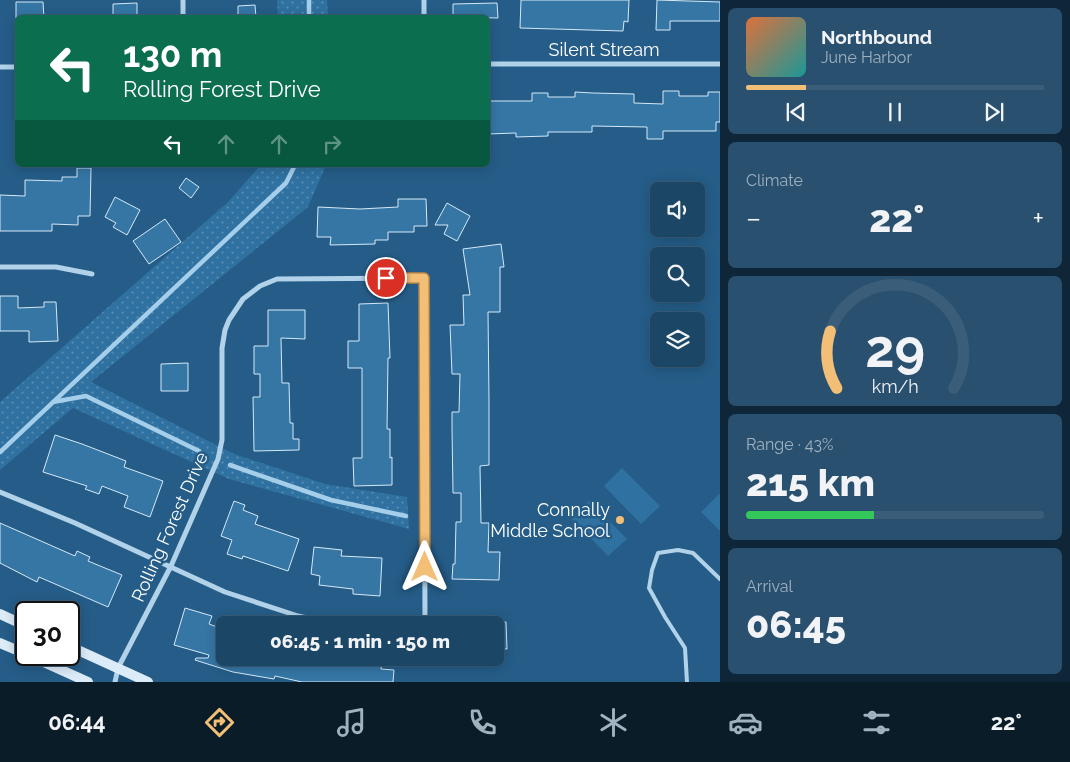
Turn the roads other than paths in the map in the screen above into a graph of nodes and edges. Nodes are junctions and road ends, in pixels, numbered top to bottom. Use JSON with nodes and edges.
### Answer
{"nodes":[{"id":1,"x":183,"y":0,"type":"edge"},
{"id":2,"x":424,"y":0,"type":"edge"},
{"id":3,"x":183,"y":15,"type":"edge"},
{"id":4,"x":424,"y":15,"type":"edge"},
{"id":5,"x":490,"y":64,"type":"edge"},
{"id":6,"x":720,"y":64,"type":"edge"},
{"id":7,"x":0,"y":67,"type":"edge"},
{"id":8,"x":15,"y":67,"type":"edge"},
{"id":9,"x":0,"y":267,"type":"edge"},
{"id":10,"x":92,"y":274,"type":"dead end"},
{"id":11,"x":0,"y":492,"type":"edge"},
{"id":12,"x":171,"y":566,"type":"junction"},
{"id":13,"x":720,"y":579,"type":"edge"},
{"id":14,"x":0,"y":614,"type":"edge"},
{"id":15,"x":298,"y":616,"type":"edge"},
{"id":16,"x":425,"y":616,"type":"edge"},
{"id":17,"x":15,"y":621,"type":"edge"},
{"id":18,"x":0,"y":642,"type":"edge"},
{"id":19,"x":15,"y":649,"type":"edge"},
{"id":20,"x":80,"y":651,"type":"edge"},
{"id":21,"x":52,"y":666,"type":"edge"},
{"id":22,"x":118,"y":668,"type":"junction"},
{"id":23,"x":88,"y":682,"type":"edge"},
{"id":24,"x":114,"y":682,"type":"edge"},
{"id":25,"x":148,"y":682,"type":"edge"},
{"id":26,"x":687,"y":682,"type":"edge"}],
"edges":[{"from":1,"to":3,"type":"street"},
{"from":2,"to":4,"type":"street"},
{"from":5,"to":6,"type":"street","name":"Silent Stream"},
{"from":7,"to":8,"type":"street"},
{"from":9,"to":10,"type":"street"},
{"from":11,"to":12,"type":"street"},
{"from":12,"to":15,"type":"street"},
{"from":12,"to":16,"type":"street","name":"Rolling Forest Drive"},
{"from":12,"to":22,"type":"street","name":"Rolling Forest Drive"},
{"from":13,"to":26,"type":"lane"},
{"from":14,"to":17,"type":"street"},
{"from":18,"to":19,"type":"street"},
{"from":20,"to":22,"type":"street"},
{"from":21,"to":23,"type":"street"},
{"from":22,"to":24,"type":"street","name":"Rolling Forest Drive"},
{"from":22,"to":25,"type":"street"}]}
